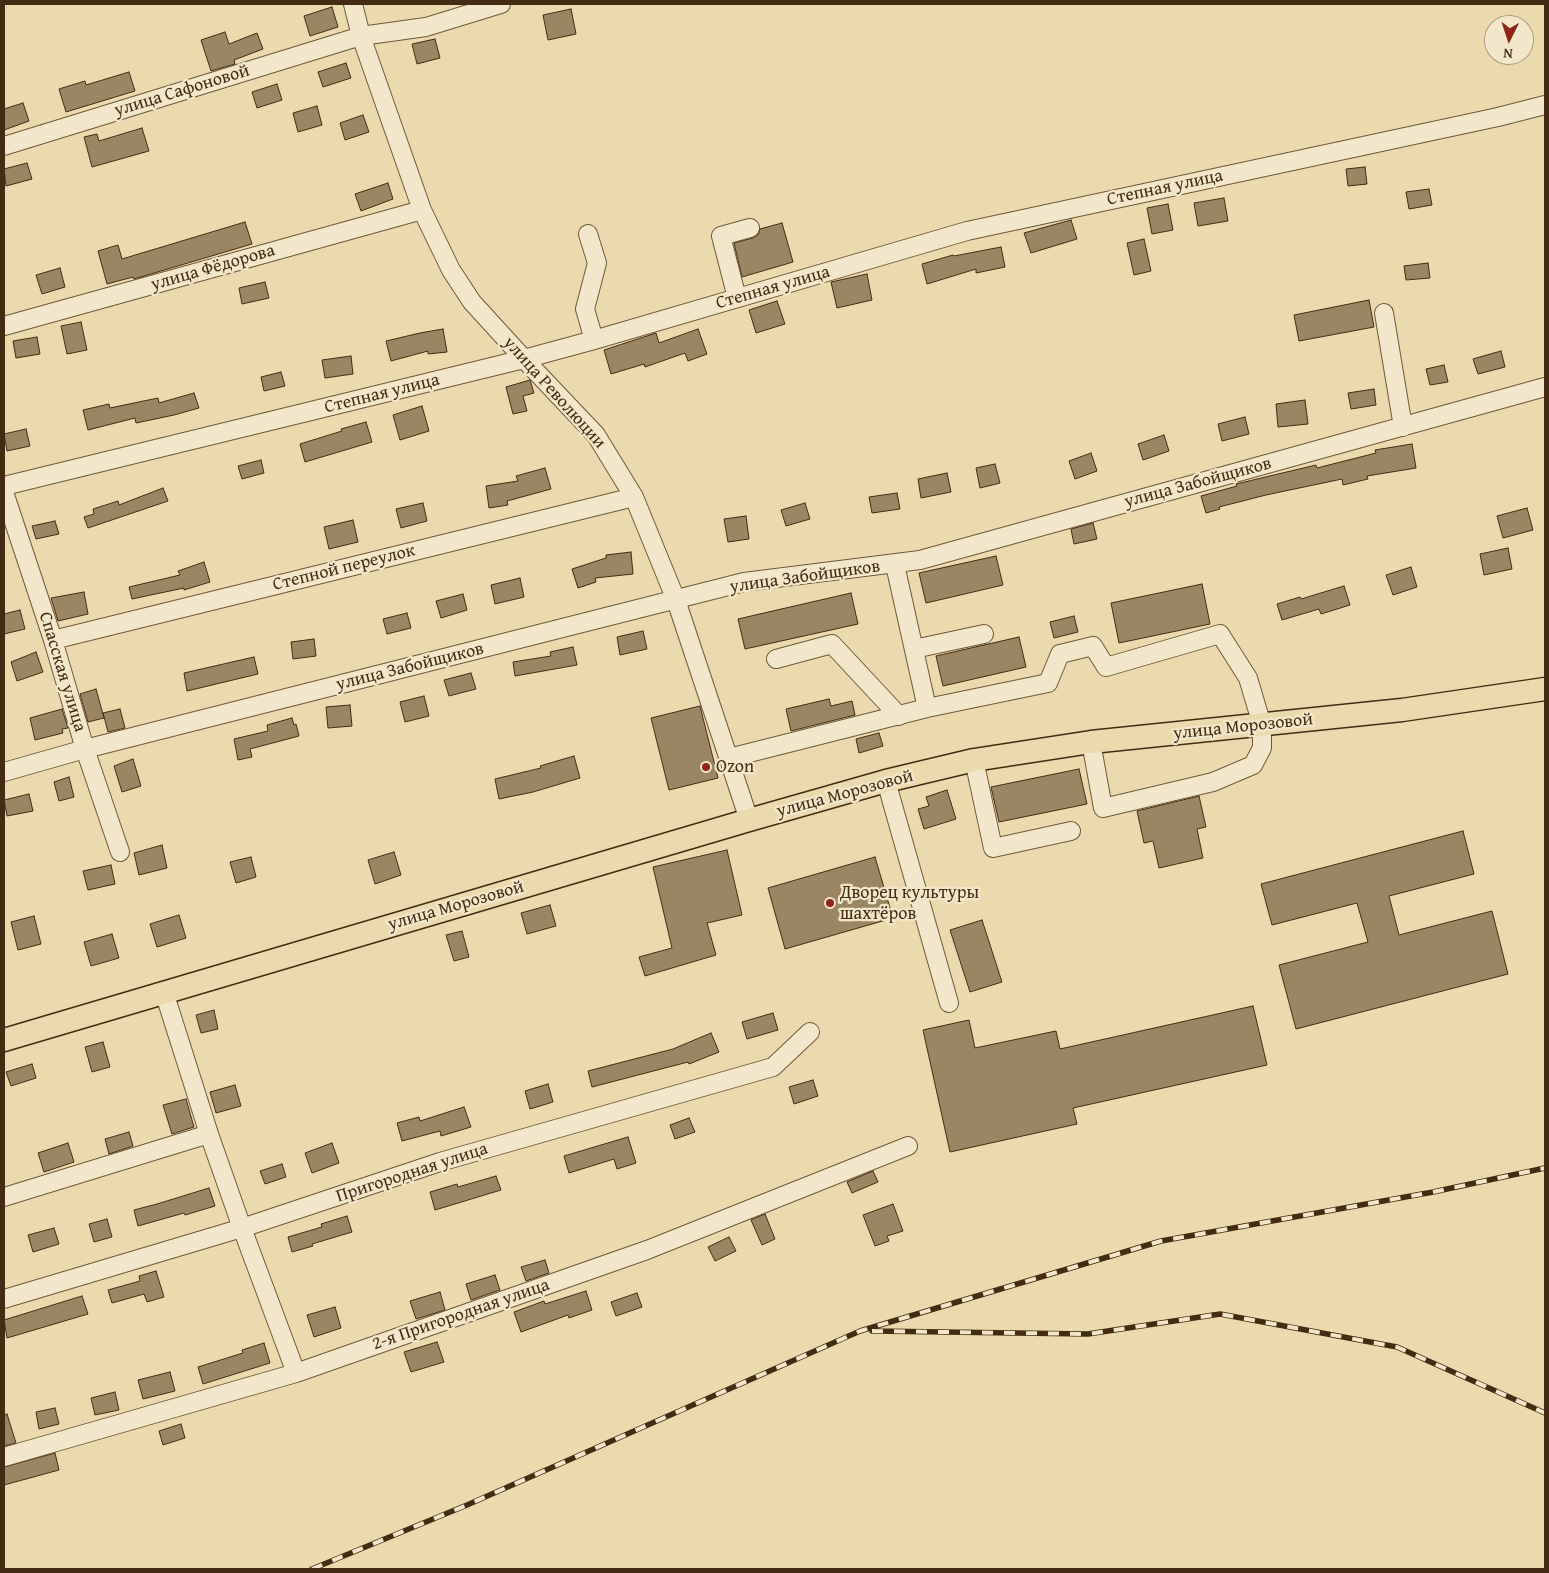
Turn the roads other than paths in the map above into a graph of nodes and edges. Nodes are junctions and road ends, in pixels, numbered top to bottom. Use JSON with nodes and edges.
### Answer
{"nodes":[{"id":1,"x":353,"y":4,"type":"edge"},
{"id":2,"x":501,"y":4,"type":"edge"},
{"id":3,"x":361,"y":36,"type":"junction"},
{"id":4,"x":1545,"y":106,"type":"edge"},
{"id":5,"x":4,"y":146,"type":"edge"},
{"id":6,"x":422,"y":210,"type":"junction"},
{"id":7,"x":750,"y":228,"type":"dead end"},
{"id":8,"x":588,"y":234,"type":"dead end"},
{"id":9,"x":737,"y":298,"type":"junction"},
{"id":10,"x":1384,"y":313,"type":"dead end"},
{"id":11,"x":4,"y":326,"type":"edge"},
{"id":12,"x":594,"y":340,"type":"junction"},
{"id":13,"x":524,"y":360,"type":"junction"},
{"id":14,"x":1545,"y":387,"type":"edge"},
{"id":15,"x":1403,"y":426,"type":"junction"},
{"id":16,"x":4,"y":486,"type":"edge"},
{"id":17,"x":4,"y":492,"type":"edge"},
{"id":18,"x":634,"y":496,"type":"junction"},
{"id":19,"x":895,"y":564,"type":"junction"},
{"id":20,"x":676,"y":600,"type":"junction"},
{"id":21,"x":984,"y":634,"type":"dead end"},
{"id":22,"x":53,"y":640,"type":"junction"},
{"id":23,"x":914,"y":649,"type":"junction"},
{"id":24,"x":776,"y":659,"type":"dead end"},
{"id":25,"x":1545,"y":689,"type":"edge"},
{"id":26,"x":927,"y":708,"type":"junction"},
{"id":27,"x":899,"y":716,"type":"junction"},
{"id":28,"x":1262,"y":725,"type":"junction"},
{"id":29,"x":1091,"y":742,"type":"junction"},
{"id":30,"x":85,"y":749,"type":"junction"},
{"id":31,"x":729,"y":758,"type":"junction"},
{"id":32,"x":974,"y":760,"type":"junction"},
{"id":33,"x":4,"y":772,"type":"edge"},
{"id":34,"x":886,"y":781,"type":"junction"},
{"id":35,"x":749,"y":820,"type":"junction"},
{"id":36,"x":1071,"y":830,"type":"dead end"},
{"id":37,"x":120,"y":852,"type":"dead end"},
{"id":38,"x":164,"y":992,"type":"junction"},
{"id":39,"x":949,"y":1003,"type":"dead end"},
{"id":40,"x":810,"y":1032,"type":"dead end"},
{"id":41,"x":4,"y":1040,"type":"edge"},
{"id":42,"x":209,"y":1134,"type":"junction"},
{"id":43,"x":908,"y":1146,"type":"dead end"},
{"id":44,"x":4,"y":1197,"type":"edge"},
{"id":45,"x":242,"y":1228,"type":"junction"},
{"id":46,"x":4,"y":1299,"type":"edge"},
{"id":47,"x":296,"y":1373,"type":"junction"},
{"id":48,"x":4,"y":1457,"type":"edge"}],
"edges":[{"from":1,"to":3,"type":"street","name":"улица Революции"},
{"from":2,"to":3,"type":"street","name":"улица Сафоновой"},
{"from":3,"to":5,"type":"street","name":"улица Сафоновой"},
{"from":3,"to":6,"type":"street","name":"улица Революции"},
{"from":4,"to":9,"type":"street","name":"Степная улица"},
{"from":6,"to":11,"type":"street","name":"улица Фёдорова"},
{"from":6,"to":13,"type":"street","name":"улица Революции"},
{"from":7,"to":9,"type":"street"},
{"from":8,"to":12,"type":"street"},
{"from":9,"to":12,"type":"street","name":"Степная улица"},
{"from":10,"to":15,"type":"street"},
{"from":12,"to":13,"type":"street","name":"Степная улица"},
{"from":13,"to":16,"type":"street","name":"Степная улица"},
{"from":13,"to":18,"type":"street","name":"улица Революции"},
{"from":14,"to":15,"type":"street","name":"улица Забойщиков"},
{"from":15,"to":19,"type":"street","name":"улица Забойщиков"},
{"from":17,"to":22,"type":"street","name":"Спасская улица"},
{"from":18,"to":20,"type":"street","name":"улица Революции"},
{"from":18,"to":22,"type":"street","name":"Степной переулок"},
{"from":19,"to":20,"type":"street","name":"улица Забойщиков"},
{"from":19,"to":23,"type":"street"},
{"from":20,"to":30,"type":"street","name":"улица Забойщиков"},
{"from":20,"to":31,"type":"street","name":"улица Революции"},
{"from":21,"to":23,"type":"street"},
{"from":22,"to":30,"type":"street","name":"Спасская улица"},
{"from":23,"to":26,"type":"street"},
{"from":24,"to":27,"type":"street"},
{"from":25,"to":28,"type":"main road","name":"улица Морозовой"},
{"from":26,"to":27,"type":"street"},
{"from":26,"to":28,"type":"street"},
{"from":27,"to":31,"type":"street"},
{"from":28,"to":29,"type":"main road","name":"улица Морозовой"},
{"from":28,"to":29,"type":"street"},
{"from":29,"to":32,"type":"main road","name":"улица Морозовой"},
{"from":30,"to":33,"type":"street","name":"улица Забойщиков"},
{"from":30,"to":37,"type":"street","name":"Спасская улица"},
{"from":31,"to":35,"type":"street","name":"улица Революции"},
{"from":32,"to":34,"type":"main road","name":"улица Морозовой"},
{"from":32,"to":36,"type":"street"},
{"from":34,"to":35,"type":"main road","name":"улица Морозовой"},
{"from":34,"to":39,"type":"street"},
{"from":35,"to":38,"type":"main road","name":"улица Морозовой"},
{"from":38,"to":41,"type":"main road","name":"улица Морозовой"},
{"from":38,"to":42,"type":"street"},
{"from":40,"to":45,"type":"street","name":"Пригородная улица"},
{"from":42,"to":44,"type":"street"},
{"from":42,"to":45,"type":"street"},
{"from":43,"to":47,"type":"street","name":"2-я Пригородная улица"},
{"from":45,"to":46,"type":"street","name":"Пригородная улица"},
{"from":45,"to":47,"type":"street"},
{"from":47,"to":48,"type":"street","name":"2-я Пригородная улица"}]}
